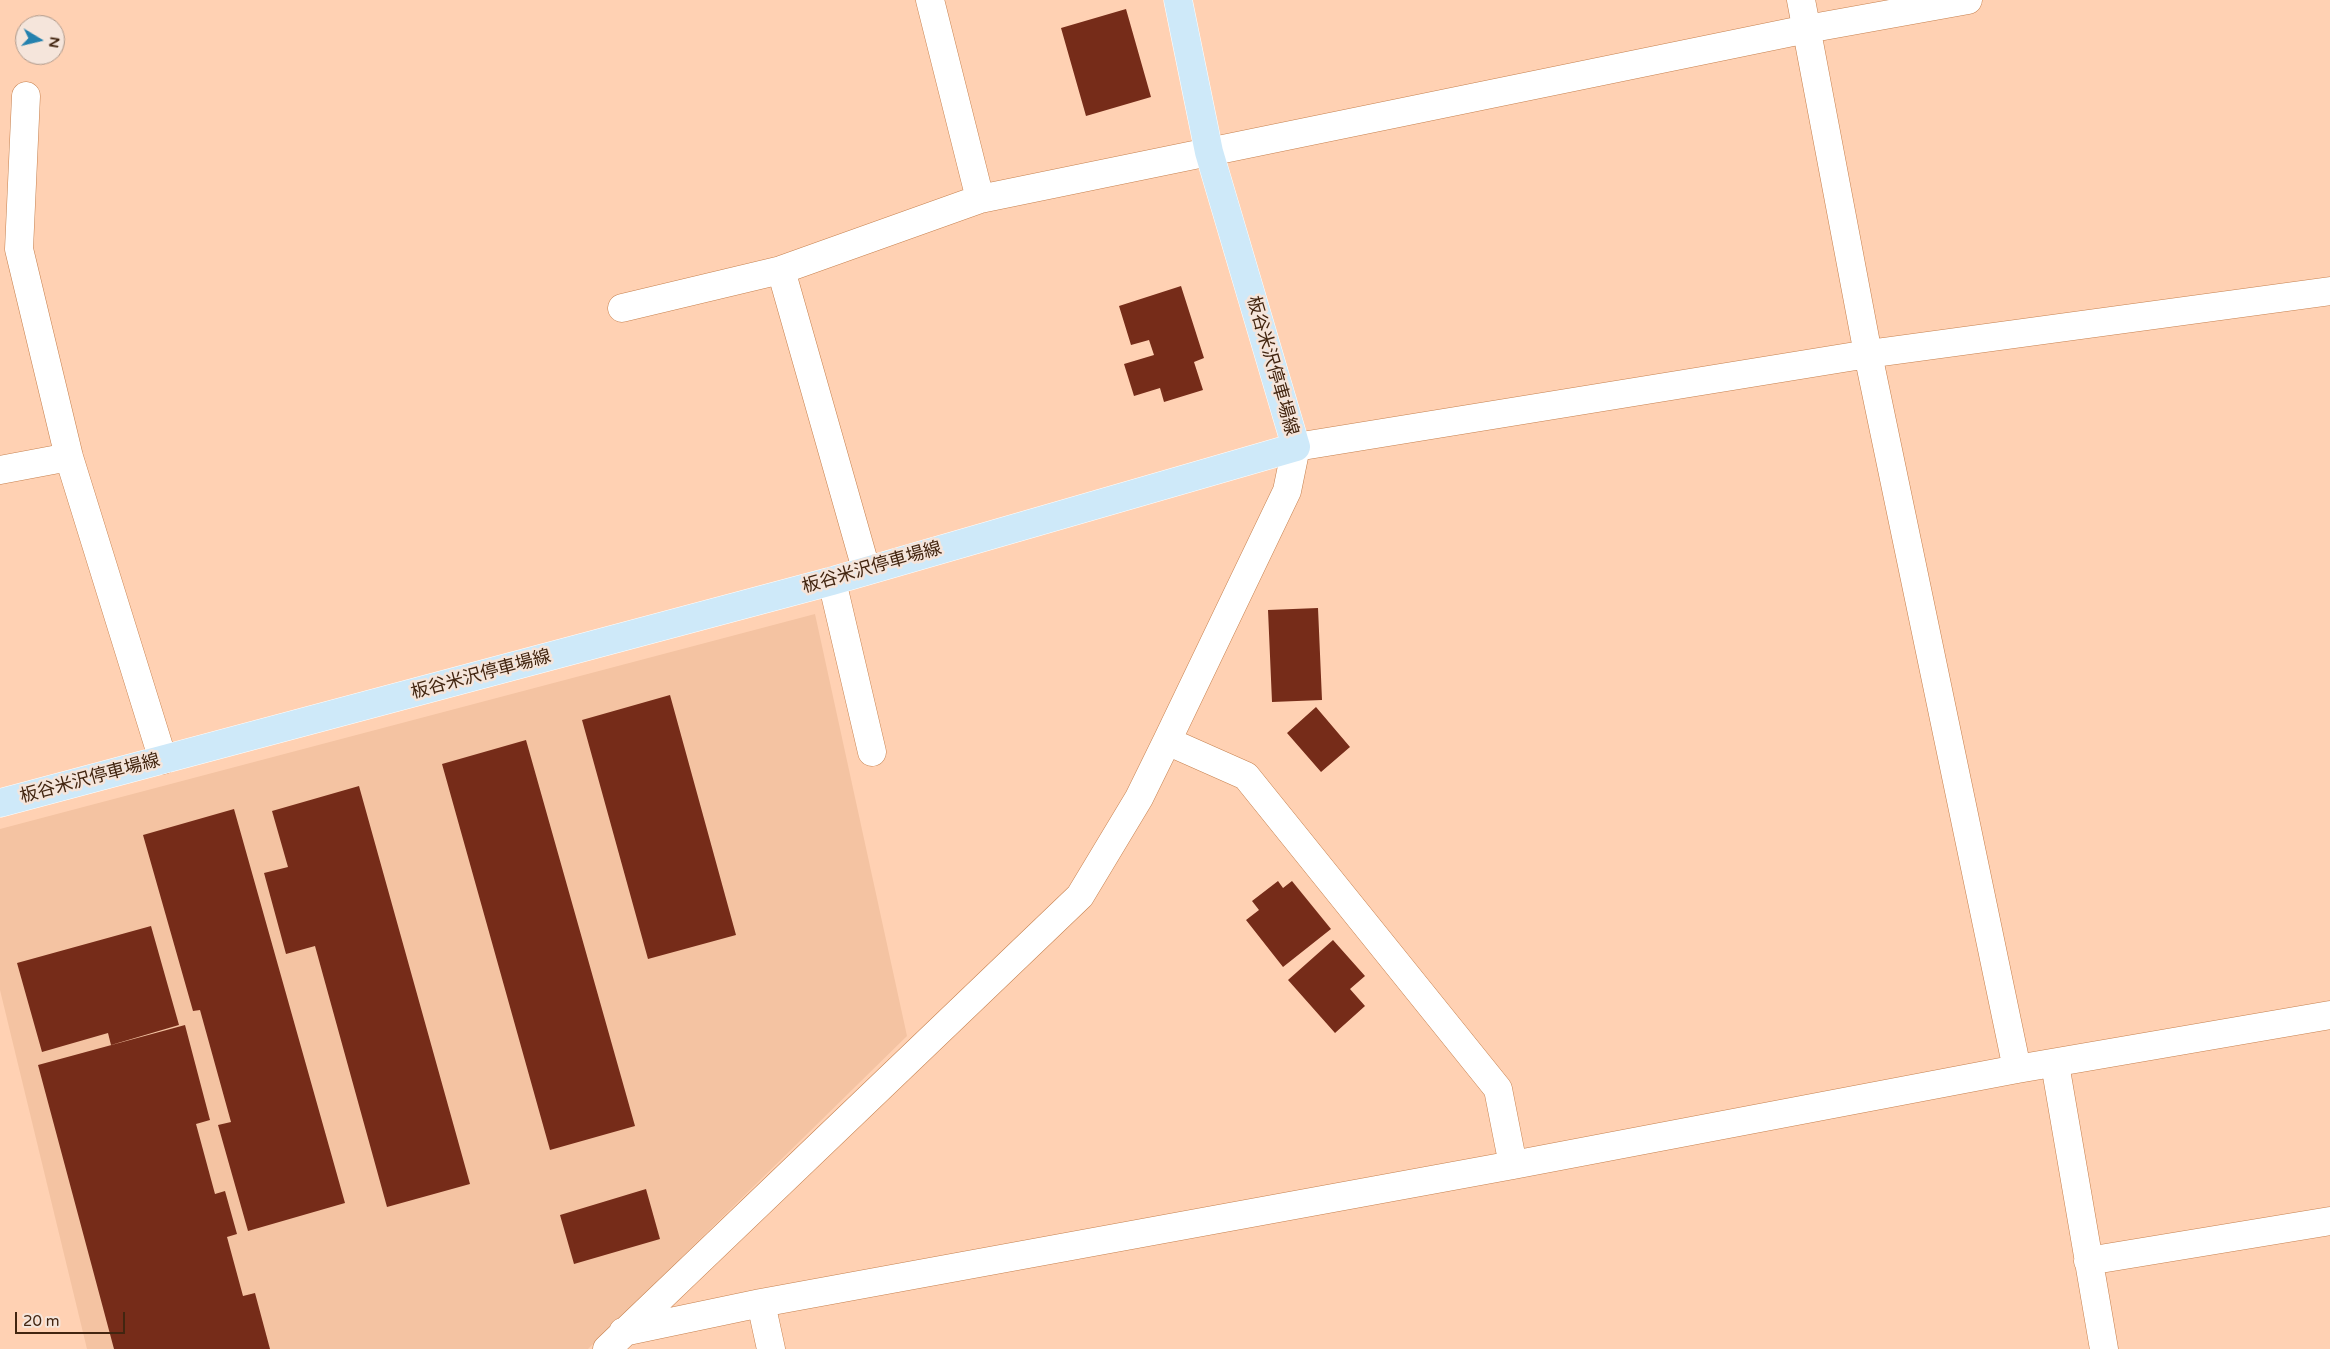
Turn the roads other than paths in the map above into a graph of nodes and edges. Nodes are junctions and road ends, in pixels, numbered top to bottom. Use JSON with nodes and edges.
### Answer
{"nodes":[{"id":1,"x":930,"y":0,"type":"edge"},
{"id":2,"x":1178,"y":0,"type":"edge"},
{"id":3,"x":1801,"y":0,"type":"edge"},
{"id":4,"x":1968,"y":0,"type":"edge"},
{"id":5,"x":1806,"y":29,"type":"junction"},
{"id":6,"x":26,"y":96,"type":"dead end"},
{"id":7,"x":1209,"y":152,"type":"junction"},
{"id":8,"x":980,"y":198,"type":"junction"},
{"id":9,"x":781,"y":270,"type":"junction"},
{"id":10,"x":2330,"y":291,"type":"edge"},
{"id":11,"x":622,"y":308,"type":"dead end"},
{"id":12,"x":1868,"y":354,"type":"junction"},
{"id":13,"x":1296,"y":447,"type":"junction"},
{"id":14,"x":69,"y":456,"type":"junction"},
{"id":15,"x":0,"y":470,"type":"edge"},
{"id":16,"x":866,"y":570,"type":"junction"},
{"id":17,"x":832,"y":581,"type":"junction"},
{"id":18,"x":1167,"y":741,"type":"junction"},
{"id":19,"x":872,"y":752,"type":"dead end"},
{"id":20,"x":163,"y":760,"type":"junction"},
{"id":21,"x":0,"y":803,"type":"edge"},
{"id":22,"x":2330,"y":1015,"type":"edge"},
{"id":23,"x":2055,"y":1064,"type":"junction"},
{"id":24,"x":2017,"y":1069,"type":"junction"},
{"id":25,"x":1513,"y":1165,"type":"junction"},
{"id":26,"x":2330,"y":1221,"type":"edge"},
{"id":27,"x":2088,"y":1261,"type":"junction"},
{"id":28,"x":761,"y":1303,"type":"junction"},
{"id":29,"x":615,"y":1341,"type":"edge"},
{"id":30,"x":771,"y":1349,"type":"edge"},
{"id":31,"x":2104,"y":1349,"type":"edge"}],
"edges":[{"from":1,"to":8,"type":"street"},
{"from":2,"to":7,"type":"main road","name":"板谷米沢停車場線"},
{"from":3,"to":5,"type":"street"},
{"from":4,"to":5,"type":"street"},
{"from":5,"to":7,"type":"street"},
{"from":5,"to":12,"type":"street"},
{"from":6,"to":14,"type":"street"},
{"from":7,"to":8,"type":"street"},
{"from":7,"to":13,"type":"main road","name":"板谷米沢停車場線"},
{"from":8,"to":9,"type":"street"},
{"from":9,"to":11,"type":"street"},
{"from":9,"to":16,"type":"street"},
{"from":10,"to":12,"type":"street"},
{"from":12,"to":13,"type":"street"},
{"from":12,"to":24,"type":"street"},
{"from":13,"to":16,"type":"main road","name":"板谷米沢停車場線"},
{"from":13,"to":18,"type":"street"},
{"from":14,"to":15,"type":"street"},
{"from":14,"to":20,"type":"street"},
{"from":16,"to":17,"type":"main road","name":"板谷米沢停車場線"},
{"from":17,"to":19,"type":"street"},
{"from":17,"to":20,"type":"main road","name":"板谷米沢停車場線"},
{"from":18,"to":25,"type":"street"},
{"from":18,"to":29,"type":"street"},
{"from":20,"to":21,"type":"main road","name":"板谷米沢停車場線"},
{"from":22,"to":23,"type":"street"},
{"from":23,"to":24,"type":"street"},
{"from":23,"to":27,"type":"street"},
{"from":24,"to":25,"type":"street"},
{"from":25,"to":28,"type":"street"},
{"from":26,"to":27,"type":"street"},
{"from":27,"to":31,"type":"street"},
{"from":28,"to":29,"type":"street"},
{"from":28,"to":30,"type":"street"}]}
